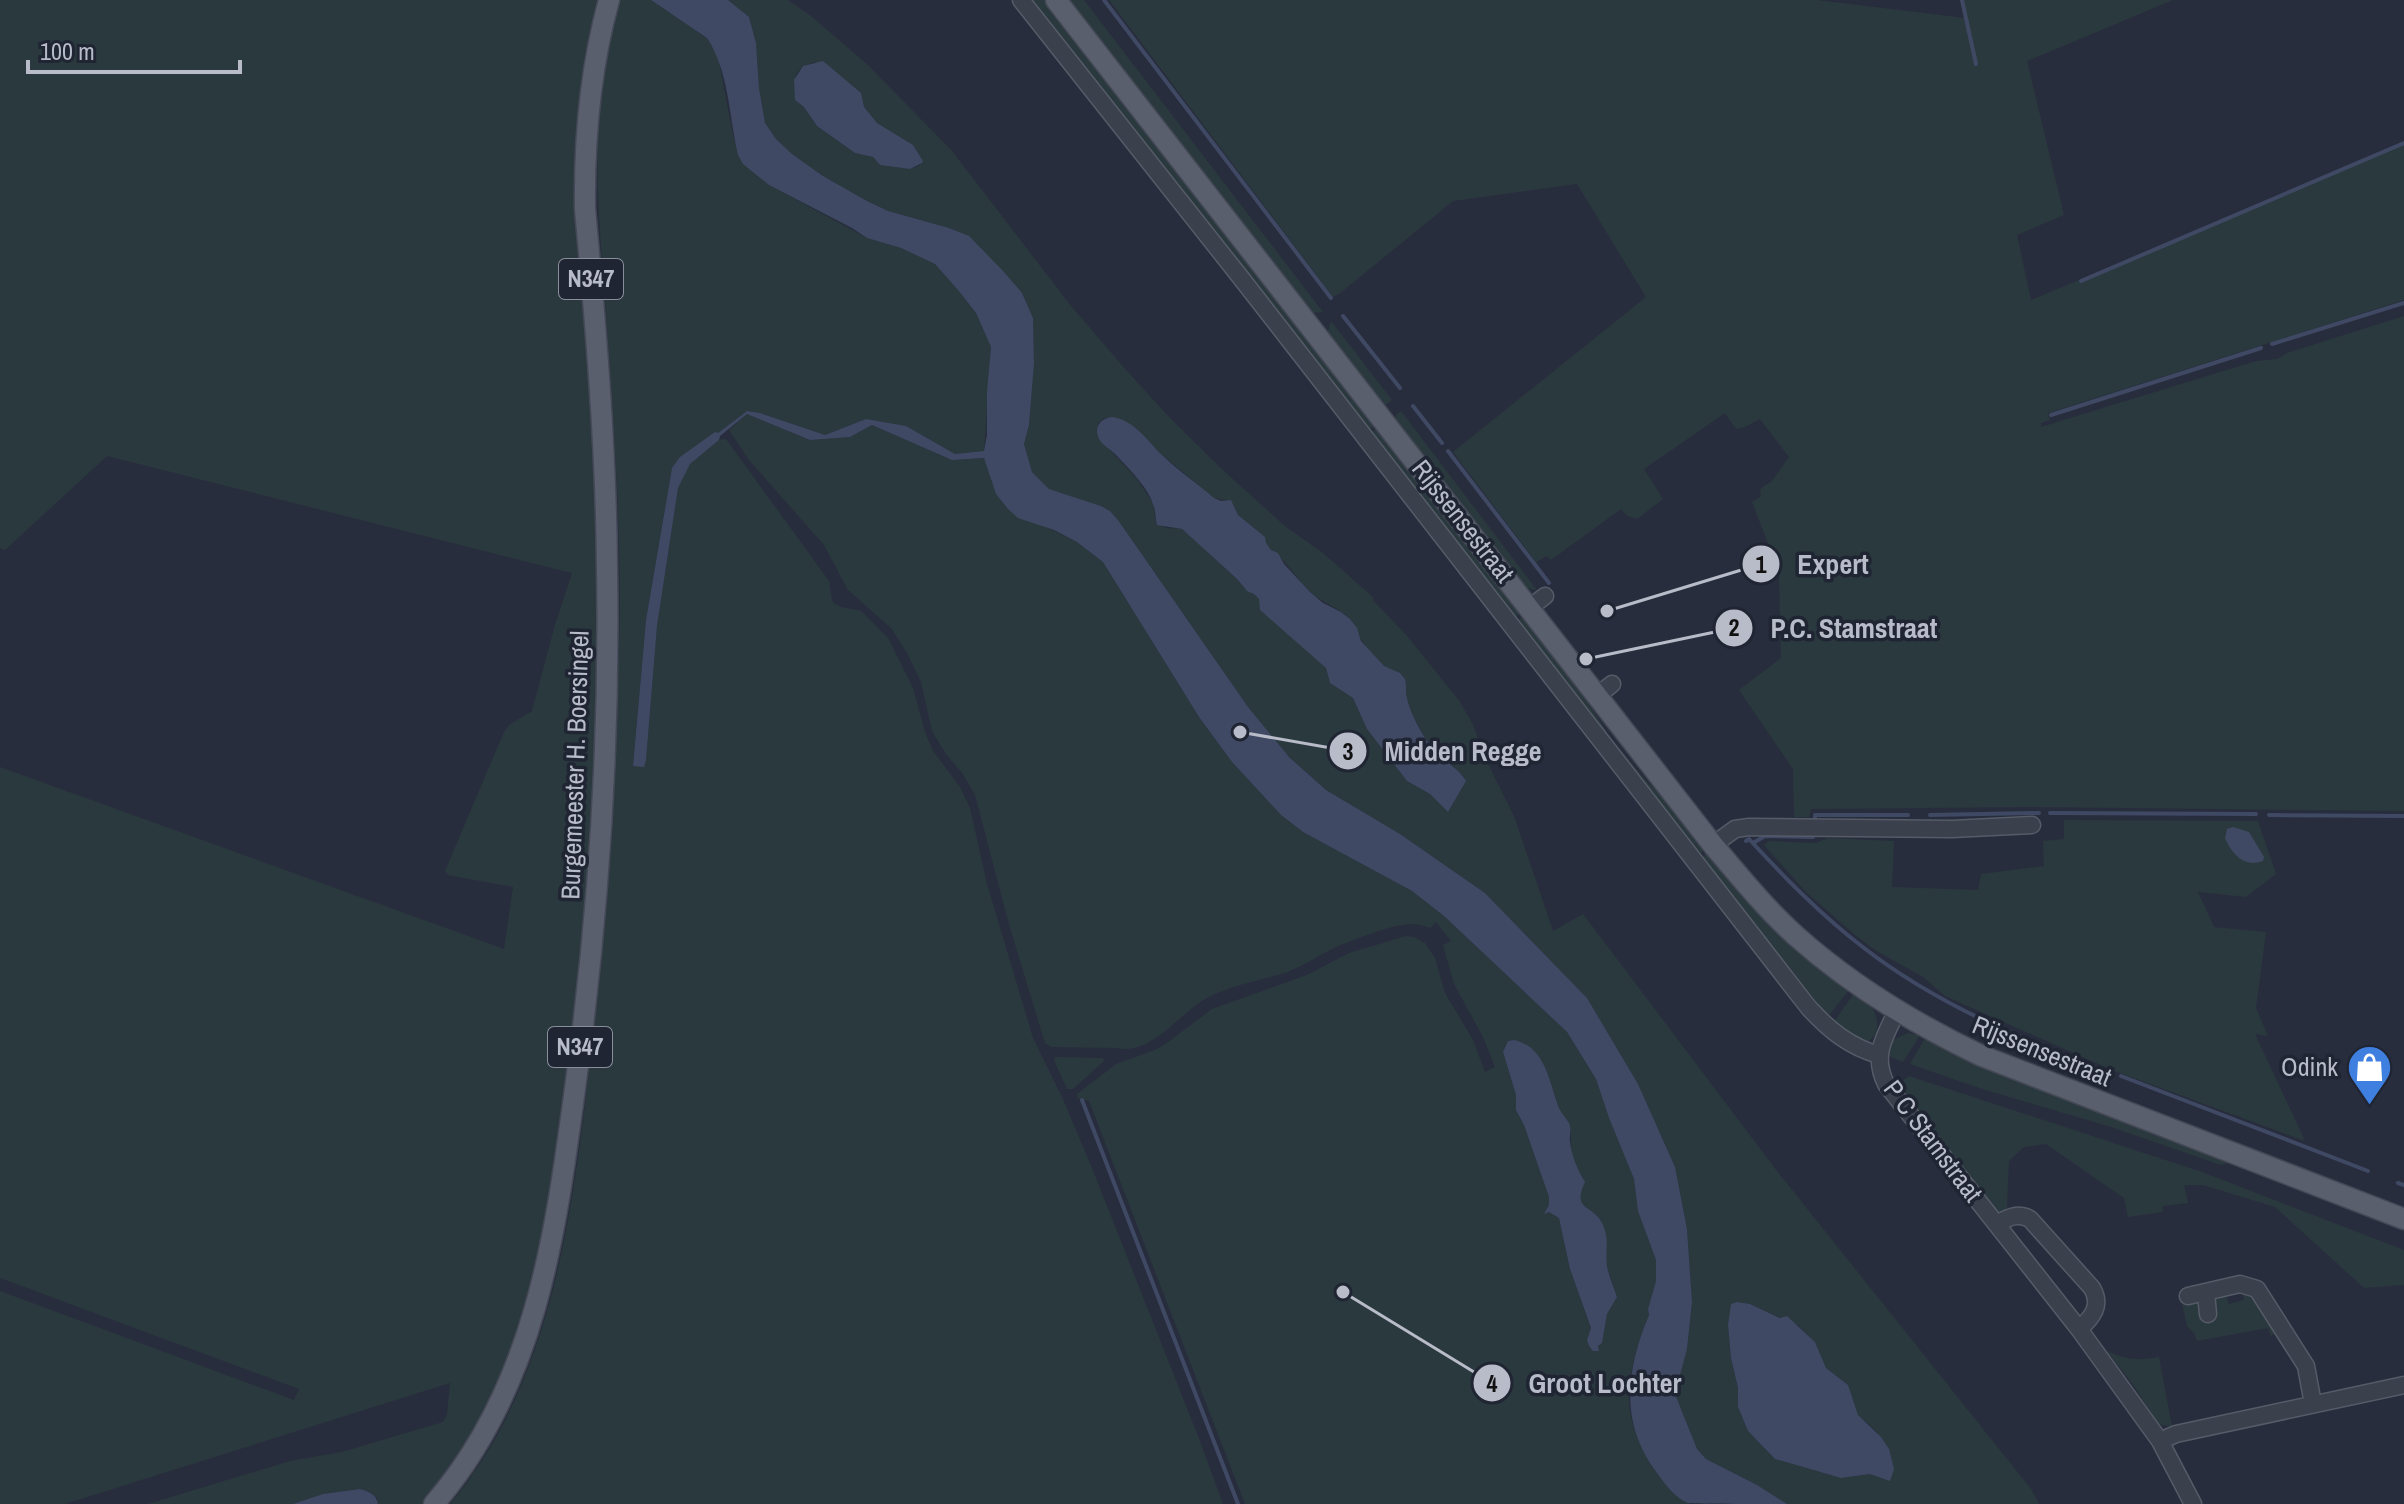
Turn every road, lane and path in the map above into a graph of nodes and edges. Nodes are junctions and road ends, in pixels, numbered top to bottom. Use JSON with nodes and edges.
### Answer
{"nodes":[{"id":1,"x":609,"y":0,"type":"edge"},
{"id":2,"x":1021,"y":0,"type":"edge"},
{"id":3,"x":1056,"y":0,"type":"edge"},
{"id":4,"x":1545,"y":596,"type":"dead end"},
{"id":5,"x":1528,"y":609,"type":"junction"},
{"id":6,"x":2032,"y":825,"type":"dead end"},
{"id":7,"x":1713,"y":845,"type":"junction"},
{"id":8,"x":1897,"y":1011,"type":"junction"},
{"id":9,"x":1879,"y":1055,"type":"junction"},
{"id":10,"x":2404,"y":1219,"type":"edge"},
{"id":11,"x":1996,"y":1224,"type":"junction"},
{"id":12,"x":2206,"y":1293,"type":"junction"},
{"id":13,"x":2188,"y":1296,"type":"dead end"},
{"id":14,"x":2208,"y":1314,"type":"dead end"},
{"id":15,"x":2079,"y":1329,"type":"junction"},
{"id":16,"x":2404,"y":1385,"type":"edge"},
{"id":17,"x":2313,"y":1404,"type":"junction"},
{"id":18,"x":2160,"y":1441,"type":"junction"},
{"id":19,"x":434,"y":1504,"type":"edge"},
{"id":20,"x":2193,"y":1504,"type":"edge"}],
"edges":[{"from":1,"to":19,"type":"main road","name":"Burgemeester H. Boersingel","number":"N347"},
{"from":2,"to":9,"type":"street","name":"Rijssensestraat"},
{"from":3,"to":5,"type":"main road","name":"Rijssensestraat"},
{"from":4,"to":5,"type":"street"},
{"from":5,"to":7,"type":"main road","name":"Rijssensestraat"},
{"from":6,"to":7,"type":"street"},
{"from":7,"to":8,"type":"main road","name":"Rijssensestraat"},
{"from":8,"to":9,"type":"street","name":"P C Stamstraat"},
{"from":8,"to":10,"type":"main road","name":"Rijssensestraat"},
{"from":9,"to":11,"type":"street","name":"P C Stamstraat"},
{"from":11,"to":15,"type":"street","name":"P C Stamstraat"},
{"from":11,"to":15,"type":"street","name":"P C Stamstraat"},
{"from":12,"to":13,"type":"street"},
{"from":12,"to":14,"type":"street"},
{"from":12,"to":17,"type":"street"},
{"from":15,"to":18,"type":"street","name":"P C Stamstraat"},
{"from":16,"to":17,"type":"street"},
{"from":17,"to":18,"type":"street"},
{"from":18,"to":20,"type":"street","name":"P C Stamstraat"}]}
